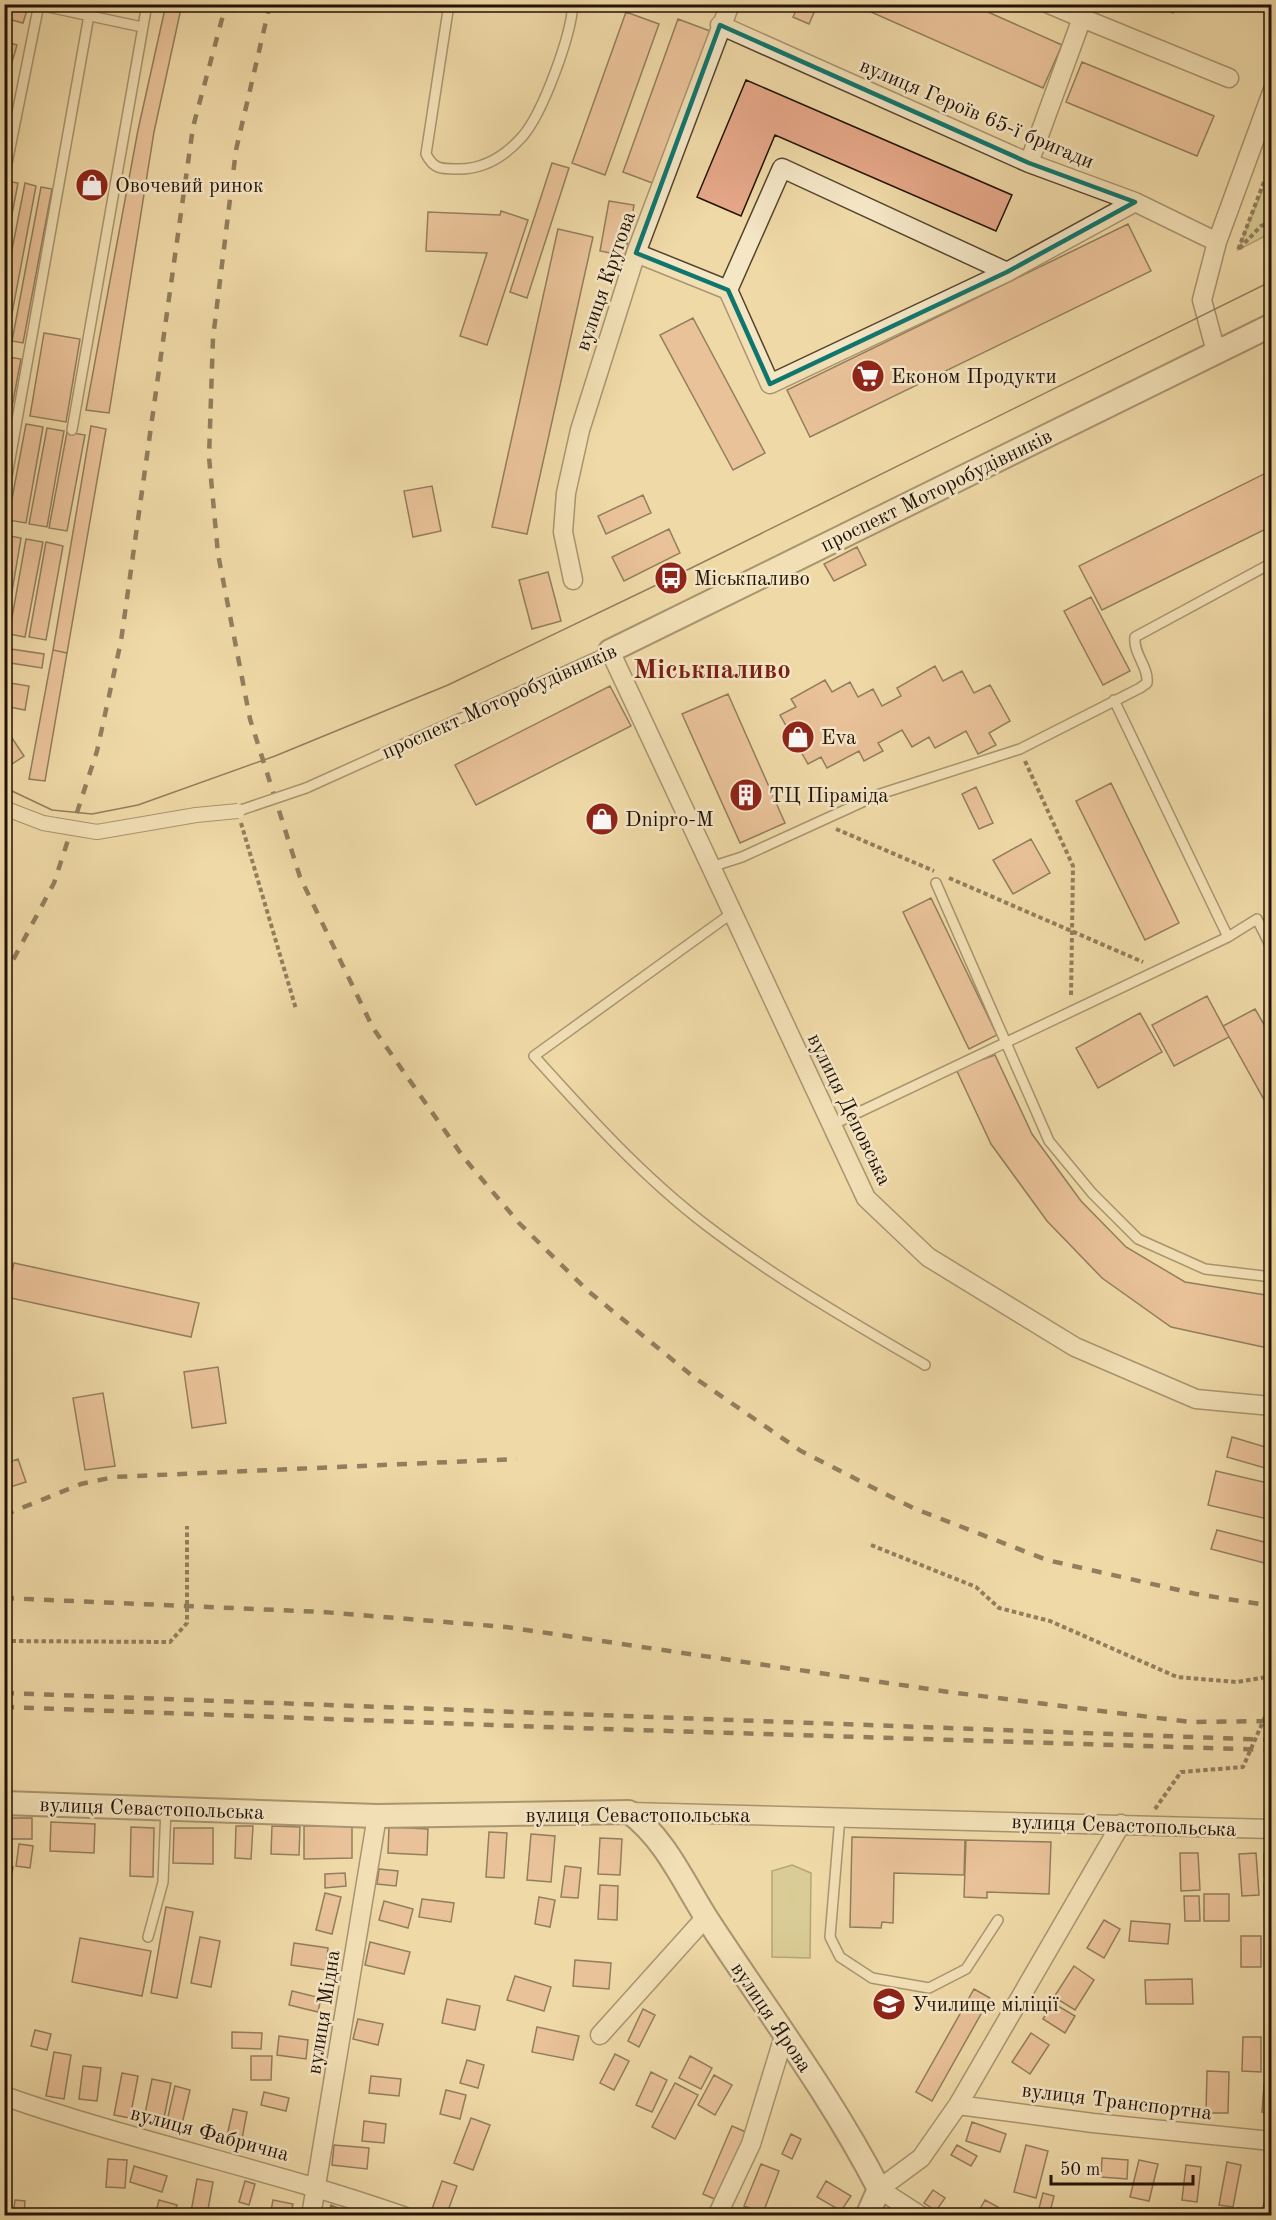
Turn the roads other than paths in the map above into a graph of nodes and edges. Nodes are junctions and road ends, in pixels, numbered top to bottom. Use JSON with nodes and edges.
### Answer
{"nodes":[{"id":1,"x":91,"y":4,"type":"edge"},
{"id":2,"x":147,"y":4,"type":"edge"},
{"id":3,"x":449,"y":4,"type":"edge"},
{"id":4,"x":573,"y":4,"type":"edge"},
{"id":5,"x":1049,"y":4,"type":"edge"},
{"id":6,"x":39,"y":5,"type":"edge"},
{"id":7,"x":722,"y":11,"type":"edge"},
{"id":8,"x":89,"y":16,"type":"junction"},
{"id":9,"x":1082,"y":18,"type":"junction"},
{"id":10,"x":142,"y":27,"type":"junction"},
{"id":11,"x":1229,"y":78,"type":"dead end"},
{"id":12,"x":1272,"y":92,"type":"edge"},
{"id":13,"x":1029,"y":163,"type":"junction"},
{"id":14,"x":6,"y":168,"type":"edge"},
{"id":15,"x":1135,"y":202,"type":"junction"},
{"id":16,"x":1217,"y":242,"type":"junction"},
{"id":17,"x":636,"y":253,"type":"junction"},
{"id":18,"x":1007,"y":272,"type":"junction"},
{"id":19,"x":728,"y":290,"type":"junction"},
{"id":20,"x":1272,"y":325,"type":"edge"},
{"id":21,"x":1216,"y":352,"type":"junction"},
{"id":22,"x":72,"y":430,"type":"dead end"},
{"id":23,"x":4,"y":493,"type":"edge"},
{"id":24,"x":1272,"y":563,"type":"edge"},
{"id":25,"x":573,"y":580,"type":"dead end"},
{"id":26,"x":610,"y":651,"type":"junction"},
{"id":27,"x":1114,"y":700,"type":"junction"},
{"id":28,"x":4,"y":808,"type":"edge"},
{"id":29,"x":238,"y":811,"type":"joint"},
{"id":30,"x":711,"y":867,"type":"junction"},
{"id":31,"x":936,"y":883,"type":"dead end"},
{"id":32,"x":732,"y":913,"type":"junction"},
{"id":33,"x":1228,"y":937,"type":"junction"},
{"id":34,"x":1272,"y":949,"type":"edge"},
{"id":35,"x":1006,"y":1042,"type":"junction"},
{"id":36,"x":832,"y":1125,"type":"junction"},
{"id":37,"x":1272,"y":1276,"type":"edge"},
{"id":38,"x":925,"y":1365,"type":"dead end"},
{"id":39,"x":1272,"y":1406,"type":"edge"},
{"id":40,"x":4,"y":1803,"type":"edge"},
{"id":41,"x":166,"y":1808,"type":"junction"},
{"id":42,"x":629,"y":1812,"type":"junction"},
{"id":43,"x":377,"y":1816,"type":"junction"},
{"id":44,"x":840,"y":1817,"type":"junction"},
{"id":45,"x":1121,"y":1824,"type":"junction"},
{"id":46,"x":1272,"y":1829,"type":"edge"},
{"id":47,"x":706,"y":1917,"type":"junction"},
{"id":48,"x":998,"y":1920,"type":"dead end"},
{"id":49,"x":148,"y":1937,"type":"dead end"},
{"id":50,"x":600,"y":2035,"type":"dead end"},
{"id":51,"x":784,"y":2036,"type":"junction"},
{"id":52,"x":4,"y":2096,"type":"edge"},
{"id":53,"x":958,"y":2104,"type":"junction"},
{"id":54,"x":1272,"y":2141,"type":"edge"},
{"id":55,"x":317,"y":2186,"type":"junction"},
{"id":56,"x":879,"y":2189,"type":"junction"},
{"id":57,"x":311,"y":2216,"type":"edge"},
{"id":58,"x":403,"y":2216,"type":"edge"},
{"id":59,"x":717,"y":2216,"type":"edge"},
{"id":60,"x":867,"y":2216,"type":"edge"},
{"id":61,"x":921,"y":2216,"type":"edge"}],
"edges":[{"from":1,"to":8,"type":"lane"},
{"from":2,"to":10,"type":"lane"},
{"from":3,"to":4,"type":"lane"},
{"from":5,"to":9,"type":"street"},
{"from":6,"to":8,"type":"lane"},
{"from":6,"to":14,"type":"lane"},
{"from":7,"to":13,"type":"street","name":"вулиця Героїв 65-ї бригади"},
{"from":7,"to":17,"type":"street","name":"вулиця Кругова"},
{"from":8,"to":10,"type":"lane"},
{"from":8,"to":23,"type":"lane"},
{"from":9,"to":11,"type":"street"},
{"from":9,"to":13,"type":"street"},
{"from":10,"to":22,"type":"lane"},
{"from":12,"to":16,"type":"street"},
{"from":13,"to":15,"type":"street","name":"вулиця Героїв 65-ї бригади"},
{"from":15,"to":16,"type":"street","name":"вулиця Героїв 65-ї бригади"},
{"from":15,"to":18,"type":"street"},
{"from":16,"to":21,"type":"street"},
{"from":17,"to":19,"type":"street"},
{"from":17,"to":25,"type":"street","name":"вулиця Кругова"},
{"from":18,"to":19,"type":"street"},
{"from":18,"to":19,"type":"street"},
{"from":20,"to":21,"type":"street","name":"проспект Моторобудівників"},
{"from":21,"to":26,"type":"street","name":"проспект Моторобудівників"},
{"from":24,"to":27,"type":"lane"},
{"from":26,"to":29,"type":"lane","name":"проспект Моторобудівників","bridge":true},
{"from":26,"to":30,"type":"street","name":"вулиця Деповська"},
{"from":27,"to":30,"type":"lane"},
{"from":27,"to":33,"type":"lane"},
{"from":28,"to":29,"type":"street","bridge":true},
{"from":30,"to":32,"type":"street","name":"вулиця Деповська"},
{"from":31,"to":35,"type":"lane"},
{"from":32,"to":36,"type":"street","name":"вулиця Деповська"},
{"from":32,"to":38,"type":"lane"},
{"from":33,"to":34,"type":"lane"},
{"from":33,"to":35,"type":"lane"},
{"from":35,"to":36,"type":"lane"},
{"from":35,"to":37,"type":"lane"},
{"from":36,"to":39,"type":"street","name":"вулиця Деповська"},
{"from":40,"to":41,"type":"street","name":"вулиця Севастопольська"},
{"from":41,"to":43,"type":"street","name":"вулиця Севастопольська"},
{"from":41,"to":49,"type":"lane"},
{"from":42,"to":43,"type":"street","name":"вулиця Севастопольська"},
{"from":42,"to":44,"type":"street","name":"вулиця Севастопольська"},
{"from":42,"to":47,"type":"street","name":"вулиця Ярова"},
{"from":43,"to":55,"type":"street","name":"вулиця Мідна"},
{"from":44,"to":45,"type":"street","name":"вулиця Севастопольська"},
{"from":44,"to":48,"type":"lane"},
{"from":45,"to":46,"type":"street","name":"вулиця Севастопольська"},
{"from":45,"to":53,"type":"street"},
{"from":47,"to":50,"type":"street"},
{"from":47,"to":51,"type":"street","name":"вулиця Ярова"},
{"from":51,"to":56,"type":"street","name":"вулиця Ярова"},
{"from":51,"to":59,"type":"street"},
{"from":52,"to":55,"type":"street","name":"вулиця Фабрична"},
{"from":53,"to":54,"type":"street","name":"вулиця Транспортна"},
{"from":53,"to":56,"type":"street"},
{"from":55,"to":57,"type":"street","name":"вулиця Мідна"},
{"from":55,"to":58,"type":"street","name":"вулиця Фабрична"},
{"from":56,"to":60,"type":"street"},
{"from":56,"to":61,"type":"street"}]}
